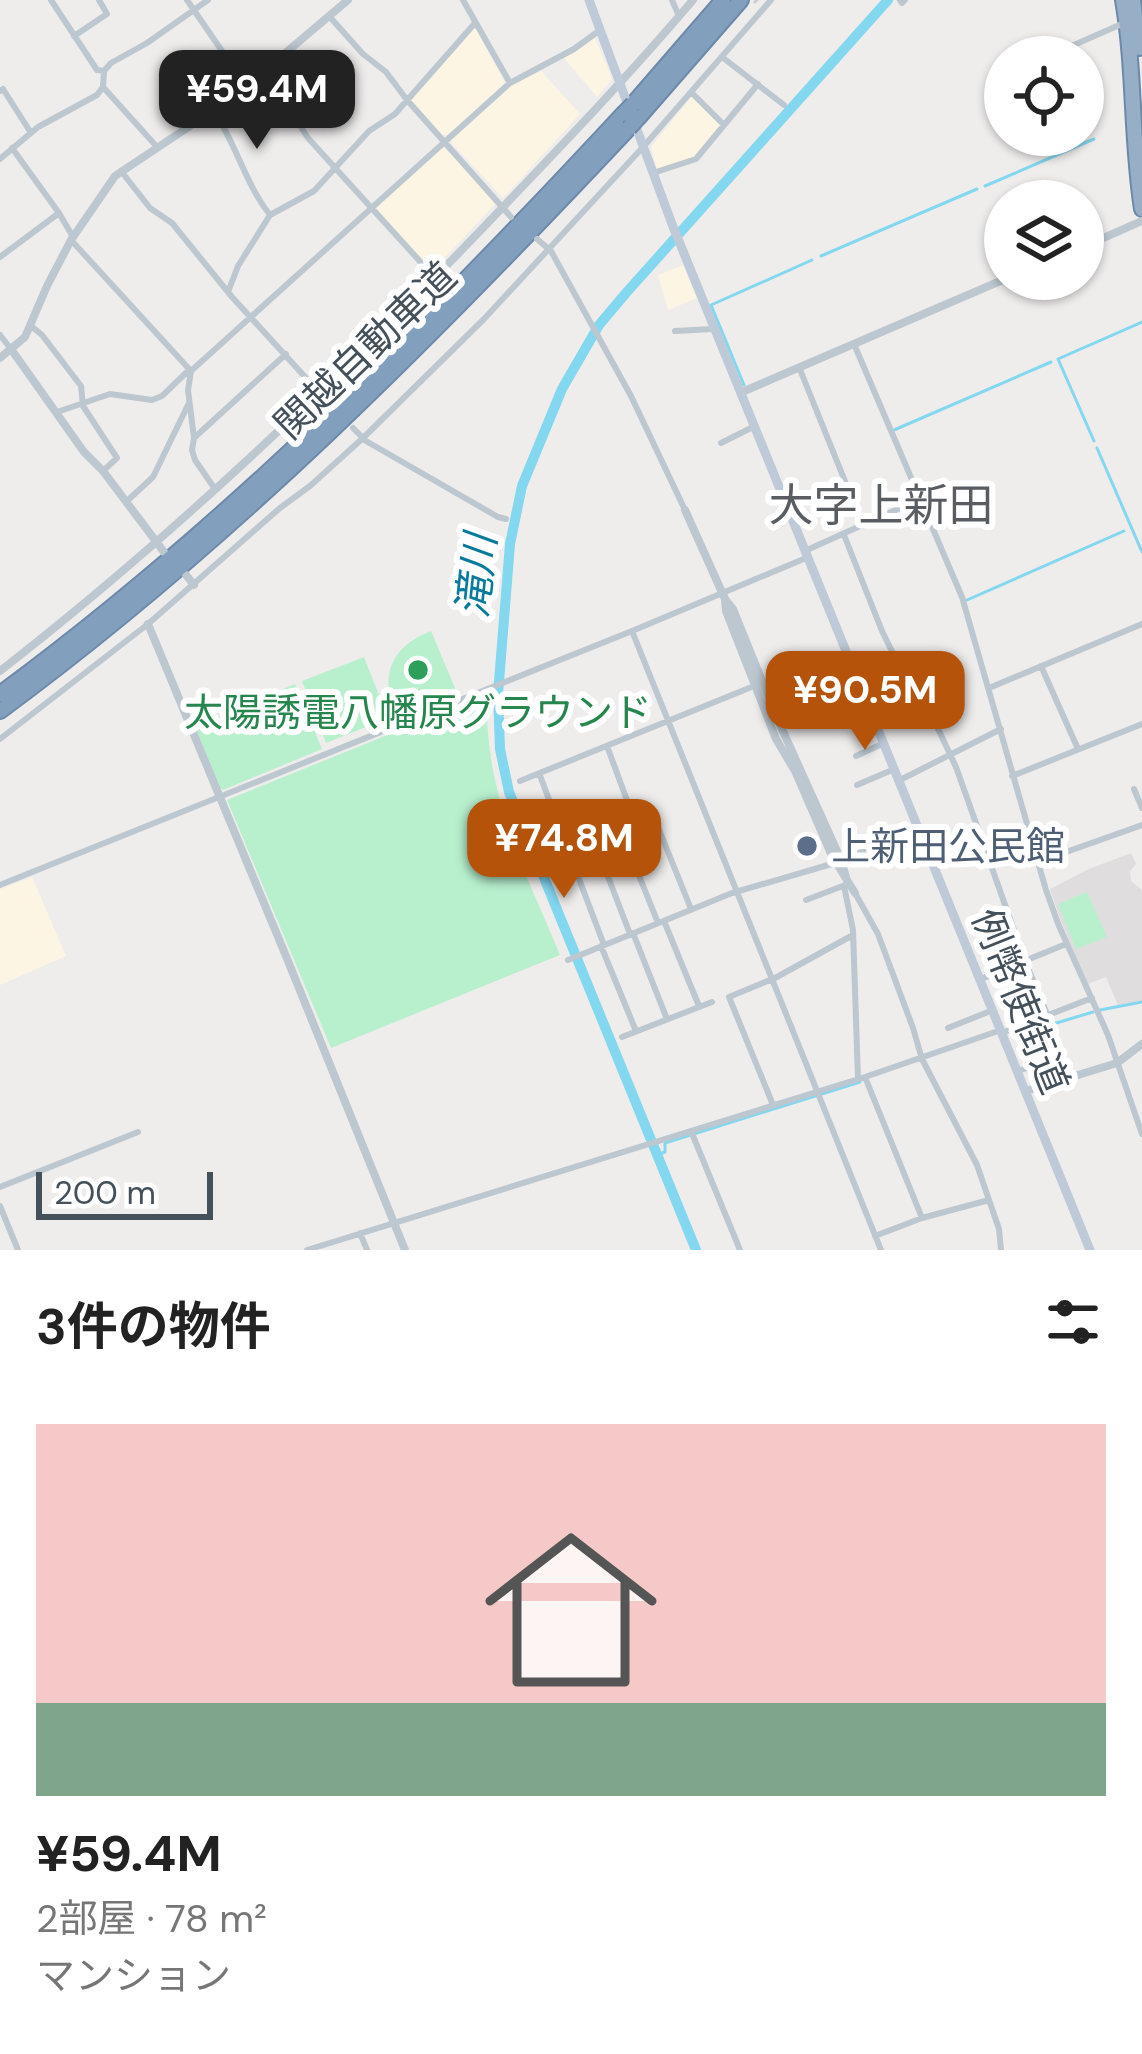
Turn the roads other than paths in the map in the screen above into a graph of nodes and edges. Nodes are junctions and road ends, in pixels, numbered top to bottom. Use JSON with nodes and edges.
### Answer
{"nodes":[{"id":1,"x":51,"y":0,"type":"edge"},
{"id":2,"x":99,"y":0,"type":"edge"},
{"id":3,"x":187,"y":0,"type":"edge"},
{"id":4,"x":208,"y":0,"type":"edge"},
{"id":5,"x":348,"y":0,"type":"edge"},
{"id":6,"x":464,"y":0,"type":"edge"},
{"id":7,"x":589,"y":0,"type":"edge"},
{"id":8,"x":672,"y":0,"type":"edge"},
{"id":9,"x":693,"y":0,"type":"edge"},
{"id":10,"x":1123,"y":0,"type":"edge"},
{"id":11,"x":1133,"y":0,"type":"edge"},
{"id":12,"x":735,"y":3,"type":"edge"},
{"id":13,"x":764,"y":3,"type":"edge"},
{"id":14,"x":194,"y":10,"type":"junction"},
{"id":15,"x":329,"y":16,"type":"junction"},
{"id":16,"x":679,"y":16,"type":"junction"},
{"id":17,"x":1135,"y":18,"type":"edge"},
{"id":18,"x":475,"y":22,"type":"junction"},
{"id":19,"x":600,"y":30,"type":"junction"},
{"id":20,"x":74,"y":36,"type":"junction"},
{"id":21,"x":1094,"y":36,"type":"edge"},
{"id":22,"x":722,"y":57,"type":"junction"},
{"id":23,"x":104,"y":71,"type":"junction"},
{"id":24,"x":265,"y":71,"type":"junction"},
{"id":25,"x":619,"y":82,"type":"junction"},
{"id":26,"x":510,"y":83,"type":"junction"},
{"id":27,"x":758,"y":84,"type":"junction"},
{"id":28,"x":247,"y":86,"type":"junction"},
{"id":29,"x":104,"y":87,"type":"junction"},
{"id":30,"x":0,"y":91,"type":"edge"},
{"id":31,"x":691,"y":92,"type":"junction"},
{"id":32,"x":1142,"y":92,"type":"edge"},
{"id":33,"x":406,"y":100,"type":"junction"},
{"id":34,"x":784,"y":104,"type":"dead end"},
{"id":35,"x":214,"y":111,"type":"junction"},
{"id":36,"x":631,"y":116,"type":"junction"},
{"id":37,"x":724,"y":124,"type":"junction"},
{"id":38,"x":31,"y":133,"type":"junction"},
{"id":39,"x":445,"y":141,"type":"junction"},
{"id":40,"x":644,"y":146,"type":"junction"},
{"id":41,"x":12,"y":148,"type":"junction"},
{"id":42,"x":158,"y":148,"type":"junction"},
{"id":43,"x":0,"y":159,"type":"edge"},
{"id":44,"x":334,"y":167,"type":"junction"},
{"id":45,"x":122,"y":171,"type":"junction"},
{"id":46,"x":653,"y":173,"type":"junction"},
{"id":47,"x":504,"y":206,"type":"junction"},
{"id":48,"x":372,"y":208,"type":"junction"},
{"id":49,"x":1142,"y":209,"type":"edge"},
{"id":50,"x":59,"y":213,"type":"junction"},
{"id":51,"x":270,"y":215,"type":"junction"},
{"id":52,"x":511,"y":217,"type":"dead end"},
{"id":53,"x":1142,"y":221,"type":"edge"},
{"id":54,"x":72,"y":238,"type":"junction"},
{"id":55,"x":1104,"y":238,"type":"edge"},
{"id":56,"x":537,"y":239,"type":"dead end"},
{"id":57,"x":548,"y":248,"type":"junction"},
{"id":58,"x":0,"y":256,"type":"edge"},
{"id":59,"x":436,"y":279,"type":"junction"},
{"id":60,"x":984,"y":288,"type":"edge"},
{"id":61,"x":228,"y":292,"type":"junction"},
{"id":62,"x":251,"y":317,"type":"junction"},
{"id":63,"x":30,"y":325,"type":"junction"},
{"id":64,"x":717,"y":328,"type":"junction"},
{"id":65,"x":675,"y":331,"type":"dead end"},
{"id":66,"x":0,"y":334,"type":"edge"},
{"id":67,"x":854,"y":344,"type":"junction"},
{"id":68,"x":11,"y":349,"type":"junction"},
{"id":69,"x":286,"y":354,"type":"junction"},
{"id":70,"x":0,"y":358,"type":"edge"},
{"id":71,"x":799,"y":367,"type":"junction"},
{"id":72,"x":190,"y":371,"type":"junction"},
{"id":73,"x":320,"y":392,"type":"junction"},
{"id":74,"x":742,"y":392,"type":"junction"},
{"id":75,"x":328,"y":401,"type":"dead end"},
{"id":76,"x":189,"y":403,"type":"junction"},
{"id":77,"x":82,"y":406,"type":"junction"},
{"id":78,"x":56,"y":413,"type":"junction"},
{"id":79,"x":757,"y":426,"type":"junction"},
{"id":80,"x":353,"y":428,"type":"dead end"},
{"id":81,"x":362,"y":437,"type":"junction"},
{"id":82,"x":194,"y":438,"type":"junction"},
{"id":83,"x":721,"y":443,"type":"dead end"},
{"id":84,"x":103,"y":471,"type":"junction"},
{"id":85,"x":215,"y":489,"type":"junction"},
{"id":86,"x":920,"y":499,"type":"junction"},
{"id":87,"x":127,"y":502,"type":"junction"},
{"id":88,"x":685,"y":510,"type":"joint"},
{"id":89,"x":506,"y":519,"type":"dead end"},
{"id":90,"x":863,"y":526,"type":"junction"},
{"id":91,"x":844,"y":535,"type":"junction"},
{"id":92,"x":156,"y":541,"type":"junction"},
{"id":93,"x":164,"y":552,"type":"dead end"},
{"id":94,"x":808,"y":553,"type":"junction"},
{"id":95,"x":186,"y":575,"type":"dead end"},
{"id":96,"x":194,"y":584,"type":"junction"},
{"id":97,"x":724,"y":597,"type":"junction"},
{"id":98,"x":148,"y":624,"type":"junction"},
{"id":99,"x":1142,"y":624,"type":"edge"},
{"id":100,"x":632,"y":631,"type":"junction"},
{"id":101,"x":1041,"y":666,"type":"junction"},
{"id":102,"x":0,"y":670,"type":"edge"},
{"id":103,"x":759,"y":684,"type":"junction"},
{"id":104,"x":989,"y":688,"type":"junction"},
{"id":105,"x":0,"y":694,"type":"edge"},
{"id":106,"x":0,"y":711,"type":"edge"},
{"id":107,"x":668,"y":721,"type":"junction"},
{"id":108,"x":1142,"y":724,"type":"edge"},
{"id":109,"x":1000,"y":729,"type":"junction"},
{"id":110,"x":0,"y":739,"type":"edge"},
{"id":111,"x":885,"y":742,"type":"junction"},
{"id":112,"x":607,"y":746,"type":"junction"},
{"id":113,"x":1078,"y":749,"type":"junction"},
{"id":114,"x":950,"y":755,"type":"junction"},
{"id":115,"x":856,"y":756,"type":"dead end"},
{"id":116,"x":539,"y":772,"type":"junction"},
{"id":117,"x":898,"y":774,"type":"junction"},
{"id":118,"x":1012,"y":776,"type":"junction"},
{"id":119,"x":520,"y":781,"type":"dead end"},
{"id":120,"x":857,"y":785,"type":"dead end"},
{"id":121,"x":1134,"y":788,"type":"dead end"},
{"id":122,"x":220,"y":796,"type":"junction"},
{"id":123,"x":1142,"y":808,"type":"edge"},
{"id":124,"x":1142,"y":825,"type":"edge"},
{"id":125,"x":919,"y":829,"type":"junction"},
{"id":126,"x":638,"y":830,"type":"junction"},
{"id":127,"x":624,"y":838,"type":"junction"},
{"id":128,"x":597,"y":848,"type":"junction"},
{"id":129,"x":573,"y":858,"type":"junction"},
{"id":130,"x":838,"y":861,"type":"junction"},
{"id":131,"x":1037,"y":863,"type":"junction"},
{"id":132,"x":0,"y":885,"type":"edge"},
{"id":133,"x":849,"y":887,"type":"junction"},
{"id":134,"x":737,"y":892,"type":"junction"},
{"id":135,"x":806,"y":900,"type":"dead end"},
{"id":136,"x":692,"y":909,"type":"junction"},
{"id":137,"x":661,"y":922,"type":"junction"},
{"id":138,"x":632,"y":934,"type":"junction"},
{"id":139,"x":853,"y":934,"type":"junction"},
{"id":140,"x":1067,"y":943,"type":"junction"},
{"id":141,"x":603,"y":945,"type":"junction"},
{"id":142,"x":568,"y":959,"type":"dead end"},
{"id":143,"x":1025,"y":961,"type":"junction"},
{"id":144,"x":772,"y":979,"type":"junction"},
{"id":145,"x":981,"y":979,"type":"junction"},
{"id":146,"x":1092,"y":998,"type":"junction"},
{"id":147,"x":712,"y":1002,"type":"dead end"},
{"id":148,"x":699,"y":1007,"type":"junction"},
{"id":149,"x":993,"y":1010,"type":"junction"},
{"id":150,"x":1047,"y":1014,"type":"junction"},
{"id":151,"x":667,"y":1019,"type":"junction"},
{"id":152,"x":948,"y":1028,"type":"dead end"},
{"id":153,"x":1002,"y":1031,"type":"junction"},
{"id":154,"x":636,"y":1032,"type":"junction"},
{"id":155,"x":622,"y":1037,"type":"dead end"},
{"id":156,"x":1142,"y":1046,"type":"edge"},
{"id":157,"x":1055,"y":1058,"type":"dead end"},
{"id":158,"x":922,"y":1059,"type":"junction"},
{"id":159,"x":1117,"y":1063,"type":"junction"},
{"id":160,"x":1018,"y":1072,"type":"junction"},
{"id":161,"x":862,"y":1078,"type":"junction"},
{"id":162,"x":817,"y":1091,"type":"junction"},
{"id":163,"x":1026,"y":1091,"type":"junction"},
{"id":164,"x":772,"y":1106,"type":"junction"},
{"id":165,"x":691,"y":1131,"type":"junction"},
{"id":166,"x":138,"y":1132,"type":"dead end"},
{"id":167,"x":1142,"y":1134,"type":"edge"},
{"id":168,"x":0,"y":1187,"type":"edge"},
{"id":169,"x":989,"y":1200,"type":"junction"},
{"id":170,"x":0,"y":1206,"type":"edge"},
{"id":171,"x":922,"y":1218,"type":"junction"},
{"id":172,"x":394,"y":1223,"type":"junction"},
{"id":173,"x":360,"y":1233,"type":"junction"},
{"id":174,"x":875,"y":1236,"type":"junction"},
{"id":175,"x":326,"y":1247,"type":"edge"},
{"id":176,"x":18,"y":1250,"type":"edge"},
{"id":177,"x":307,"y":1250,"type":"edge"},
{"id":178,"x":367,"y":1250,"type":"edge"},
{"id":179,"x":405,"y":1250,"type":"edge"},
{"id":180,"x":740,"y":1250,"type":"edge"},
{"id":181,"x":881,"y":1250,"type":"edge"},
{"id":182,"x":1001,"y":1250,"type":"edge"},
{"id":183,"x":1090,"y":1250,"type":"edge"}],
"edges":[{"from":1,"to":20,"type":"street"},
{"from":2,"to":20,"type":"street"},
{"from":3,"to":14,"type":"street"},
{"from":4,"to":14,"type":"street"},
{"from":5,"to":15,"type":"street"},
{"from":6,"to":18,"type":"street"},
{"from":7,"to":19,"type":"main road"},
{"from":8,"to":16,"type":"street"},
{"from":9,"to":16,"type":"street"},
{"from":10,"to":17,"type":"highway"},
{"from":11,"to":17,"type":"highway"},
{"from":12,"to":36,"type":"highway","name":"関越自動車道"},
{"from":13,"to":22,"type":"street"},
{"from":14,"to":23,"type":"street"},
{"from":14,"to":28,"type":"street"},
{"from":15,"to":24,"type":"street"},
{"from":15,"to":33,"type":"street"},
{"from":16,"to":25,"type":"street"},
{"from":17,"to":21,"type":"street"},
{"from":17,"to":32,"type":"highway"},
{"from":17,"to":49,"type":"highway"},
{"from":18,"to":26,"type":"street"},
{"from":18,"to":33,"type":"street"},
{"from":19,"to":25,"type":"main road"},
{"from":19,"to":26,"type":"street"},
{"from":20,"to":23,"type":"street"},
{"from":22,"to":27,"type":"street"},
{"from":22,"to":31,"type":"street"},
{"from":23,"to":29,"type":"street"},
{"from":24,"to":28,"type":"street"},
{"from":24,"to":44,"type":"street"},
{"from":25,"to":40,"type":"main road"},
{"from":25,"to":47,"type":"street"},
{"from":26,"to":39,"type":"street"},
{"from":27,"to":34,"type":"street"},
{"from":27,"to":37,"type":"street"},
{"from":28,"to":35,"type":"street"},
{"from":29,"to":38,"type":"street"},
{"from":29,"to":42,"type":"street"},
{"from":30,"to":38,"type":"street"},
{"from":31,"to":37,"type":"street"},
{"from":31,"to":40,"type":"street"},
{"from":33,"to":39,"type":"street"},
{"from":33,"to":44,"type":"street"},
{"from":35,"to":42,"type":"street"},
{"from":35,"to":51,"type":"street"},
{"from":36,"to":105,"type":"highway","name":"関越自動車道"},
{"from":36,"to":106,"type":"highway","name":"関越自動車道"},
{"from":37,"to":46,"type":"street"},
{"from":38,"to":41,"type":"street"},
{"from":39,"to":47,"type":"street"},
{"from":39,"to":48,"type":"street"},
{"from":40,"to":46,"type":"main road"},
{"from":40,"to":57,"type":"street"},
{"from":41,"to":43,"type":"street"},
{"from":41,"to":50,"type":"street"},
{"from":42,"to":45,"type":"street"},
{"from":44,"to":48,"type":"street"},
{"from":44,"to":51,"type":"street"},
{"from":45,"to":54,"type":"street"},
{"from":45,"to":61,"type":"street"},
{"from":46,"to":64,"type":"main road","name":"例幣使街道"},
{"from":47,"to":52,"type":"street"},
{"from":47,"to":59,"type":"street"},
{"from":48,"to":59,"type":"street"},
{"from":48,"to":62,"type":"street"},
{"from":50,"to":54,"type":"street"},
{"from":50,"to":58,"type":"street"},
{"from":51,"to":61,"type":"street"},
{"from":53,"to":55,"type":"street"},
{"from":54,"to":63,"type":"street"},
{"from":54,"to":72,"type":"street"},
{"from":56,"to":57,"type":"street"},
{"from":57,"to":81,"type":"street"},
{"from":57,"to":88,"type":"street"},
{"from":59,"to":73,"type":"street"},
{"from":60,"to":67,"type":"street"},
{"from":61,"to":62,"type":"street"},
{"from":62,"to":69,"type":"street"},
{"from":62,"to":72,"type":"street"},
{"from":63,"to":68,"type":"street"},
{"from":63,"to":77,"type":"street"},
{"from":64,"to":65,"type":"street"},
{"from":64,"to":74,"type":"main road","name":"例幣使街道"},
{"from":66,"to":68,"type":"street"},
{"from":67,"to":71,"type":"street"},
{"from":67,"to":86,"type":"street"},
{"from":68,"to":70,"type":"street"},
{"from":68,"to":78,"type":"street"},
{"from":69,"to":73,"type":"street"},
{"from":69,"to":82,"type":"street"},
{"from":71,"to":74,"type":"street"},
{"from":71,"to":90,"type":"street"},
{"from":72,"to":76,"type":"street"},
{"from":72,"to":77,"type":"street"},
{"from":73,"to":75,"type":"street"},
{"from":73,"to":85,"type":"street"},
{"from":74,"to":79,"type":"main road","name":"例幣使街道"},
{"from":76,"to":82,"type":"street"},
{"from":76,"to":87,"type":"street"},
{"from":77,"to":78,"type":"street"},
{"from":77,"to":84,"type":"street"},
{"from":78,"to":84,"type":"street"},
{"from":79,"to":83,"type":"street"},
{"from":79,"to":94,"type":"main road","name":"例幣使街道"},
{"from":80,"to":81,"type":"street"},
{"from":81,"to":89,"type":"street"},
{"from":81,"to":96,"type":"street"},
{"from":82,"to":85,"type":"street"},
{"from":84,"to":87,"type":"street"},
{"from":85,"to":92,"type":"street"},
{"from":86,"to":90,"type":"street"},
{"from":86,"to":104,"type":"street"},
{"from":87,"to":92,"type":"street"},
{"from":88,"to":97,"type":"street"},
{"from":90,"to":91,"type":"street"},
{"from":91,"to":94,"type":"street"},
{"from":91,"to":114,"type":"street"},
{"from":92,"to":93,"type":"street"},
{"from":92,"to":102,"type":"street"},
{"from":94,"to":97,"type":"street"},
{"from":94,"to":111,"type":"main road","name":"例幣使街道"},
{"from":95,"to":96,"type":"street"},
{"from":96,"to":98,"type":"street"},
{"from":97,"to":100,"type":"street"},
{"from":97,"to":103,"type":"street"},
{"from":98,"to":110,"type":"street"},
{"from":98,"to":122,"type":"street"},
{"from":99,"to":101,"type":"street"},
{"from":100,"to":107,"type":"street"},
{"from":100,"to":122,"type":"street"},
{"from":101,"to":104,"type":"street"},
{"from":101,"to":113,"type":"street"},
{"from":103,"to":107,"type":"street"},
{"from":103,"to":130,"type":"street"},
{"from":104,"to":109,"type":"street"},
{"from":107,"to":112,"type":"street"},
{"from":107,"to":134,"type":"street"},
{"from":108,"to":113,"type":"street"},
{"from":109,"to":114,"type":"street"},
{"from":109,"to":118,"type":"street"},
{"from":111,"to":115,"type":"street"},
{"from":111,"to":117,"type":"main road","name":"例幣使街道"},
{"from":112,"to":116,"type":"street"},
{"from":112,"to":126,"type":"street"},
{"from":113,"to":118,"type":"street"},
{"from":114,"to":117,"type":"street"},
{"from":114,"to":143,"type":"street"},
{"from":116,"to":119,"type":"street"},
{"from":116,"to":129,"type":"street"},
{"from":117,"to":120,"type":"street"},
{"from":117,"to":125,"type":"main road","name":"例幣使街道"},
{"from":118,"to":131,"type":"street"},
{"from":121,"to":123,"type":"street"},
{"from":122,"to":132,"type":"street"},
{"from":122,"to":172,"type":"street"},
{"from":124,"to":131,"type":"street"},
{"from":125,"to":130,"type":"street"},
{"from":125,"to":145,"type":"main road","name":"例幣使街道"},
{"from":126,"to":127,"type":"street"},
{"from":126,"to":136,"type":"street"},
{"from":127,"to":128,"type":"street"},
{"from":127,"to":137,"type":"street"},
{"from":128,"to":129,"type":"street"},
{"from":128,"to":138,"type":"street"},
{"from":129,"to":141,"type":"street"},
{"from":130,"to":133,"type":"street"},
{"from":130,"to":134,"type":"street"},
{"from":131,"to":140,"type":"street"},
{"from":133,"to":135,"type":"street"},
{"from":133,"to":139,"type":"street"},
{"from":133,"to":158,"type":"street"},
{"from":134,"to":136,"type":"street"},
{"from":134,"to":144,"type":"street"},
{"from":136,"to":137,"type":"street"},
{"from":137,"to":138,"type":"street"},
{"from":137,"to":148,"type":"street"},
{"from":138,"to":141,"type":"street"},
{"from":138,"to":151,"type":"street"},
{"from":139,"to":144,"type":"street"},
{"from":139,"to":161,"type":"street"},
{"from":140,"to":143,"type":"street"},
{"from":140,"to":146,"type":"street"},
{"from":141,"to":142,"type":"street"},
{"from":141,"to":154,"type":"street"},
{"from":143,"to":145,"type":"street"},
{"from":143,"to":150,"type":"street"},
{"from":144,"to":162,"type":"street"},
{"from":144,"to":164,"type":"street"},
{"from":145,"to":149,"type":"main road","name":"例幣使街道"},
{"from":146,"to":150,"type":"street"},
{"from":146,"to":159,"type":"street"},
{"from":147,"to":148,"type":"street"},
{"from":148,"to":151,"type":"street"},
{"from":149,"to":152,"type":"street"},
{"from":149,"to":153,"type":"main road","name":"例幣使街道"},
{"from":150,"to":153,"type":"street"},
{"from":151,"to":154,"type":"street"},
{"from":153,"to":158,"type":"street"},
{"from":153,"to":160,"type":"main road","name":"例幣使街道"},
{"from":154,"to":155,"type":"street"},
{"from":156,"to":159,"type":"street"},
{"from":157,"to":160,"type":"street"},
{"from":158,"to":161,"type":"street"},
{"from":158,"to":169,"type":"street"},
{"from":159,"to":163,"type":"street"},
{"from":159,"to":167,"type":"street"},
{"from":160,"to":163,"type":"main road","name":"例幣使街道"},
{"from":161,"to":162,"type":"street"},
{"from":161,"to":171,"type":"street"},
{"from":162,"to":164,"type":"street"},
{"from":162,"to":174,"type":"street"},
{"from":163,"to":183,"type":"main road","name":"例幣使街道"},
{"from":164,"to":165,"type":"street"},
{"from":165,"to":172,"type":"street"},
{"from":165,"to":180,"type":"street"},
{"from":166,"to":168,"type":"street"},
{"from":169,"to":171,"type":"street"},
{"from":169,"to":182,"type":"street"},
{"from":170,"to":176,"type":"street"},
{"from":171,"to":174,"type":"street"},
{"from":172,"to":173,"type":"street"},
{"from":172,"to":179,"type":"street"},
{"from":173,"to":175,"type":"street"},
{"from":173,"to":178,"type":"street"},
{"from":174,"to":181,"type":"street"},
{"from":175,"to":177,"type":"street"}]}
